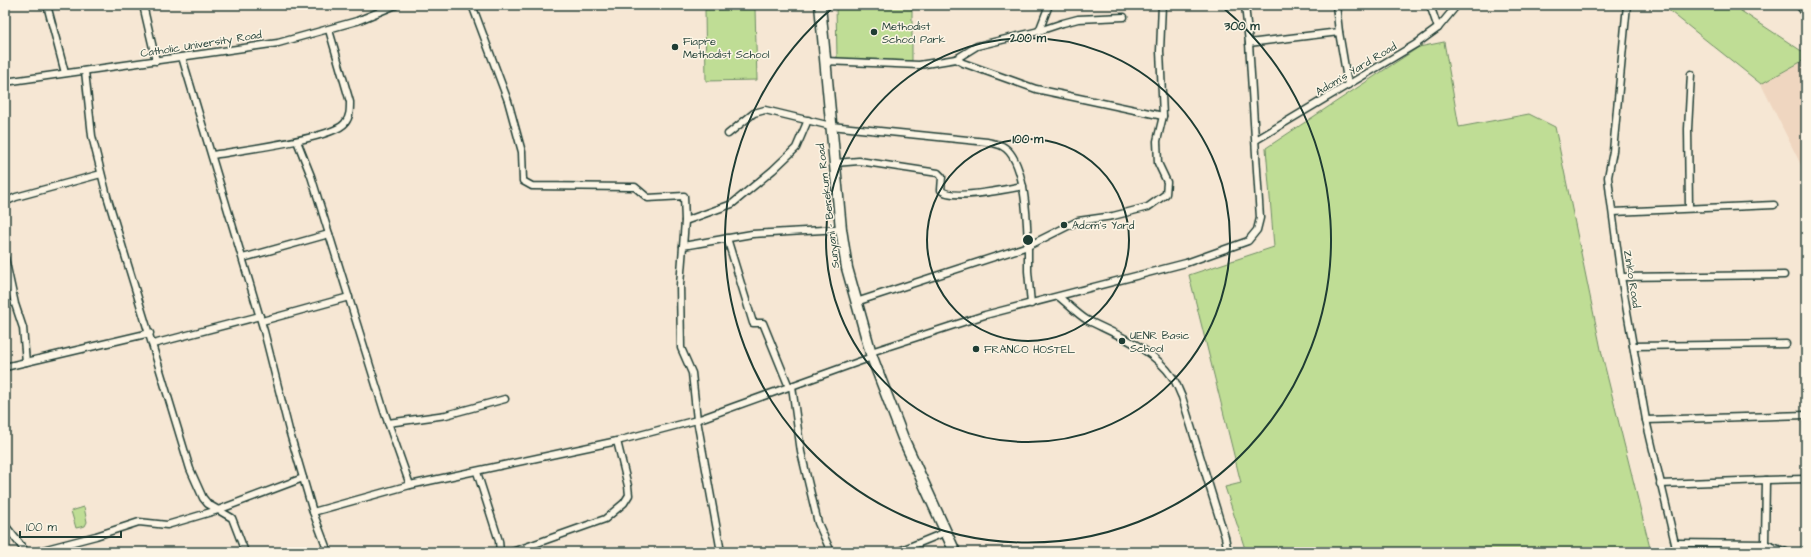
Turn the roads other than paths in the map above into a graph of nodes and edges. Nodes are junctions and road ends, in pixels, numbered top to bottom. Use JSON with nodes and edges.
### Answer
{"nodes":[{"id":1,"x":47,"y":5,"type":"edge"},
{"id":2,"x":143,"y":5,"type":"edge"},
{"id":3,"x":396,"y":5,"type":"edge"},
{"id":4,"x":472,"y":5,"type":"edge"},
{"id":5,"x":820,"y":5,"type":"edge"},
{"id":6,"x":1050,"y":5,"type":"edge"},
{"id":7,"x":1162,"y":5,"type":"edge"},
{"id":8,"x":1245,"y":5,"type":"edge"},
{"id":9,"x":1336,"y":5,"type":"edge"},
{"id":10,"x":1430,"y":5,"type":"edge"},
{"id":11,"x":1457,"y":5,"type":"edge"},
{"id":12,"x":1627,"y":5,"type":"edge"},
{"id":13,"x":1799,"y":5,"type":"edge"},
{"id":14,"x":1804,"y":12,"type":"dead end"},
{"id":15,"x":1124,"y":17,"type":"dead end"},
{"id":16,"x":1438,"y":28,"type":"junction"},
{"id":17,"x":329,"y":30,"type":"junction"},
{"id":18,"x":1039,"y":31,"type":"junction"},
{"id":19,"x":1339,"y":32,"type":"junction"},
{"id":20,"x":1249,"y":43,"type":"junction"},
{"id":21,"x":182,"y":57,"type":"junction"},
{"id":22,"x":956,"y":59,"type":"junction"},
{"id":23,"x":156,"y":61,"type":"junction"},
{"id":24,"x":825,"y":61,"type":"junction"},
{"id":25,"x":85,"y":71,"type":"junction"},
{"id":26,"x":65,"y":73,"type":"junction"},
{"id":27,"x":1691,"y":74,"type":"dead end"},
{"id":28,"x":5,"y":82,"type":"edge"},
{"id":29,"x":1348,"y":85,"type":"junction"},
{"id":30,"x":1163,"y":116,"type":"junction"},
{"id":31,"x":808,"y":120,"type":"junction"},
{"id":32,"x":831,"y":126,"type":"junction"},
{"id":33,"x":728,"y":134,"type":"dead end"},
{"id":34,"x":297,"y":140,"type":"junction"},
{"id":35,"x":1256,"y":140,"type":"junction"},
{"id":36,"x":212,"y":155,"type":"junction"},
{"id":37,"x":836,"y":162,"type":"junction"},
{"id":38,"x":101,"y":174,"type":"junction"},
{"id":39,"x":1023,"y":186,"type":"junction"},
{"id":40,"x":5,"y":202,"type":"edge"},
{"id":41,"x":1774,"y":205,"type":"dead end"},
{"id":42,"x":1689,"y":208,"type":"junction"},
{"id":43,"x":1613,"y":212,"type":"junction"},
{"id":44,"x":685,"y":221,"type":"junction"},
{"id":45,"x":841,"y":229,"type":"junction"},
{"id":46,"x":329,"y":234,"type":"junction"},
{"id":47,"x":727,"y":238,"type":"junction"},
{"id":48,"x":683,"y":246,"type":"junction"},
{"id":49,"x":1028,"y":246,"type":"junction"},
{"id":50,"x":5,"y":258,"type":"edge"},
{"id":51,"x":243,"y":258,"type":"junction"},
{"id":52,"x":1784,"y":274,"type":"dead end"},
{"id":53,"x":1621,"y":277,"type":"junction"},
{"id":54,"x":349,"y":297,"type":"junction"},
{"id":55,"x":1059,"y":297,"type":"junction"},
{"id":56,"x":856,"y":302,"type":"junction"},
{"id":57,"x":1031,"y":304,"type":"junction"},
{"id":58,"x":261,"y":319,"type":"junction"},
{"id":59,"x":150,"y":333,"type":"junction"},
{"id":60,"x":153,"y":344,"type":"junction"},
{"id":61,"x":1786,"y":344,"type":"dead end"},
{"id":62,"x":1633,"y":346,"type":"junction"},
{"id":63,"x":871,"y":355,"type":"junction"},
{"id":64,"x":26,"y":362,"type":"junction"},
{"id":65,"x":5,"y":367,"type":"edge"},
{"id":66,"x":791,"y":386,"type":"junction"},
{"id":67,"x":505,"y":399,"type":"dead end"},
{"id":68,"x":1806,"y":415,"type":"edge"},
{"id":69,"x":697,"y":420,"type":"junction"},
{"id":70,"x":1646,"y":420,"type":"junction"},
{"id":71,"x":388,"y":423,"type":"junction"},
{"id":72,"x":617,"y":441,"type":"junction"},
{"id":73,"x":477,"y":472,"type":"junction"},
{"id":74,"x":303,"y":478,"type":"junction"},
{"id":75,"x":1806,"y":479,"type":"edge"},
{"id":76,"x":1766,"y":480,"type":"junction"},
{"id":77,"x":1660,"y":484,"type":"junction"},
{"id":78,"x":410,"y":485,"type":"junction"},
{"id":79,"x":218,"y":510,"type":"junction"},
{"id":80,"x":313,"y":512,"type":"junction"},
{"id":81,"x":5,"y":525,"type":"edge"},
{"id":82,"x":946,"y":532,"type":"junction"},
{"id":83,"x":1675,"y":543,"type":"junction"},
{"id":84,"x":1765,"y":544,"type":"junction"},
{"id":85,"x":26,"y":552,"type":"edge"},
{"id":86,"x":35,"y":552,"type":"edge"},
{"id":87,"x":245,"y":552,"type":"edge"},
{"id":88,"x":328,"y":552,"type":"edge"},
{"id":89,"x":500,"y":552,"type":"edge"},
{"id":90,"x":512,"y":552,"type":"edge"},
{"id":91,"x":722,"y":552,"type":"edge"},
{"id":92,"x":831,"y":552,"type":"edge"},
{"id":93,"x":897,"y":552,"type":"edge"},
{"id":94,"x":955,"y":552,"type":"edge"},
{"id":95,"x":1228,"y":552,"type":"edge"},
{"id":96,"x":1677,"y":552,"type":"edge"},
{"id":97,"x":1786,"y":552,"type":"edge"}],
"edges":[{"from":1,"to":26,"type":"street"},
{"from":2,"to":23,"type":"street"},
{"from":3,"to":17,"type":"street","name":"Catholic University Road"},
{"from":4,"to":44,"type":"street"},
{"from":5,"to":24,"type":"main road","name":"Sunyani - Berekum Road"},
{"from":6,"to":18,"type":"street"},
{"from":7,"to":30,"type":"street"},
{"from":8,"to":20,"type":"street"},
{"from":9,"to":19,"type":"street"},
{"from":10,"to":16,"type":"street"},
{"from":11,"to":16,"type":"street","name":"Adom's Yard Road"},
{"from":12,"to":43,"type":"street","name":"Zinko Road"},
{"from":13,"to":14,"type":"street"},
{"from":15,"to":18,"type":"street"},
{"from":16,"to":29,"type":"street","name":"Adom's Yard Road"},
{"from":17,"to":21,"type":"street","name":"Catholic University Road"},
{"from":17,"to":34,"type":"street"},
{"from":18,"to":22,"type":"street"},
{"from":19,"to":20,"type":"street"},
{"from":19,"to":29,"type":"street"},
{"from":20,"to":35,"type":"street"},
{"from":21,"to":23,"type":"street","name":"Catholic University Road"},
{"from":21,"to":36,"type":"street"},
{"from":22,"to":24,"type":"street"},
{"from":22,"to":30,"type":"street"},
{"from":23,"to":25,"type":"street","name":"Catholic University Road"},
{"from":24,"to":32,"type":"main road","name":"Sunyani - Berekum Road"},
{"from":25,"to":26,"type":"street","name":"Catholic University Road"},
{"from":25,"to":38,"type":"street"},
{"from":26,"to":28,"type":"street","name":"Catholic University Road"},
{"from":27,"to":42,"type":"street"},
{"from":29,"to":35,"type":"street","name":"Adom's Yard Road"},
{"from":30,"to":49,"type":"street"},
{"from":31,"to":32,"type":"street"},
{"from":31,"to":33,"type":"street"},
{"from":31,"to":44,"type":"street"},
{"from":32,"to":37,"type":"main road","name":"Sunyani - Berekum Road"},
{"from":32,"to":39,"type":"street"},
{"from":34,"to":36,"type":"street"},
{"from":34,"to":46,"type":"street"},
{"from":35,"to":55,"type":"street"},
{"from":36,"to":51,"type":"street"},
{"from":37,"to":39,"type":"street"},
{"from":37,"to":45,"type":"main road","name":"Sunyani - Berekum Road"},
{"from":38,"to":40,"type":"street"},
{"from":38,"to":59,"type":"street"},
{"from":39,"to":49,"type":"street"},
{"from":41,"to":42,"type":"street"},
{"from":42,"to":43,"type":"street"},
{"from":43,"to":53,"type":"street","name":"Zinko Road"},
{"from":44,"to":48,"type":"street"},
{"from":45,"to":47,"type":"street"},
{"from":45,"to":56,"type":"main road","name":"Sunyani - Berekum Road"},
{"from":46,"to":51,"type":"street"},
{"from":46,"to":54,"type":"street"},
{"from":47,"to":48,"type":"street"},
{"from":47,"to":66,"type":"street"},
{"from":48,"to":69,"type":"street"},
{"from":49,"to":56,"type":"street"},
{"from":49,"to":57,"type":"street"},
{"from":50,"to":64,"type":"street"},
{"from":51,"to":58,"type":"street"},
{"from":52,"to":53,"type":"street"},
{"from":53,"to":62,"type":"street","name":"Zinko Road"},
{"from":54,"to":58,"type":"street"},
{"from":54,"to":71,"type":"street"},
{"from":55,"to":57,"type":"street"},
{"from":55,"to":95,"type":"street"},
{"from":56,"to":63,"type":"main road","name":"Sunyani - Berekum Road"},
{"from":57,"to":63,"type":"street"},
{"from":58,"to":60,"type":"street"},
{"from":58,"to":74,"type":"street"},
{"from":59,"to":60,"type":"street"},
{"from":59,"to":64,"type":"street"},
{"from":60,"to":79,"type":"street"},
{"from":61,"to":62,"type":"street"},
{"from":62,"to":70,"type":"street","name":"Zinko Road"},
{"from":63,"to":66,"type":"street"},
{"from":63,"to":82,"type":"main road","name":"Sunyani - Berekum Road"},
{"from":64,"to":65,"type":"street"},
{"from":66,"to":69,"type":"street"},
{"from":66,"to":92,"type":"street"},
{"from":67,"to":71,"type":"street"},
{"from":68,"to":70,"type":"street"},
{"from":69,"to":72,"type":"street"},
{"from":69,"to":91,"type":"street"},
{"from":70,"to":77,"type":"street","name":"Zinko Road"},
{"from":71,"to":78,"type":"street"},
{"from":72,"to":73,"type":"street"},
{"from":72,"to":90,"type":"street"},
{"from":73,"to":78,"type":"street"},
{"from":73,"to":89,"type":"street"},
{"from":74,"to":79,"type":"street"},
{"from":74,"to":80,"type":"street"},
{"from":75,"to":76,"type":"street"},
{"from":76,"to":77,"type":"street"},
{"from":76,"to":84,"type":"street"},
{"from":77,"to":83,"type":"street","name":"Zinko Road"},
{"from":78,"to":80,"type":"street"},
{"from":79,"to":86,"type":"street"},
{"from":79,"to":87,"type":"street"},
{"from":80,"to":88,"type":"street"},
{"from":81,"to":85,"type":"street"},
{"from":82,"to":93,"type":"street"},
{"from":82,"to":94,"type":"main road","name":"Sunyani - Berekum Road"},
{"from":83,"to":84,"type":"street"},
{"from":83,"to":96,"type":"street","name":"Zinko Road"},
{"from":84,"to":97,"type":"street"}]}
